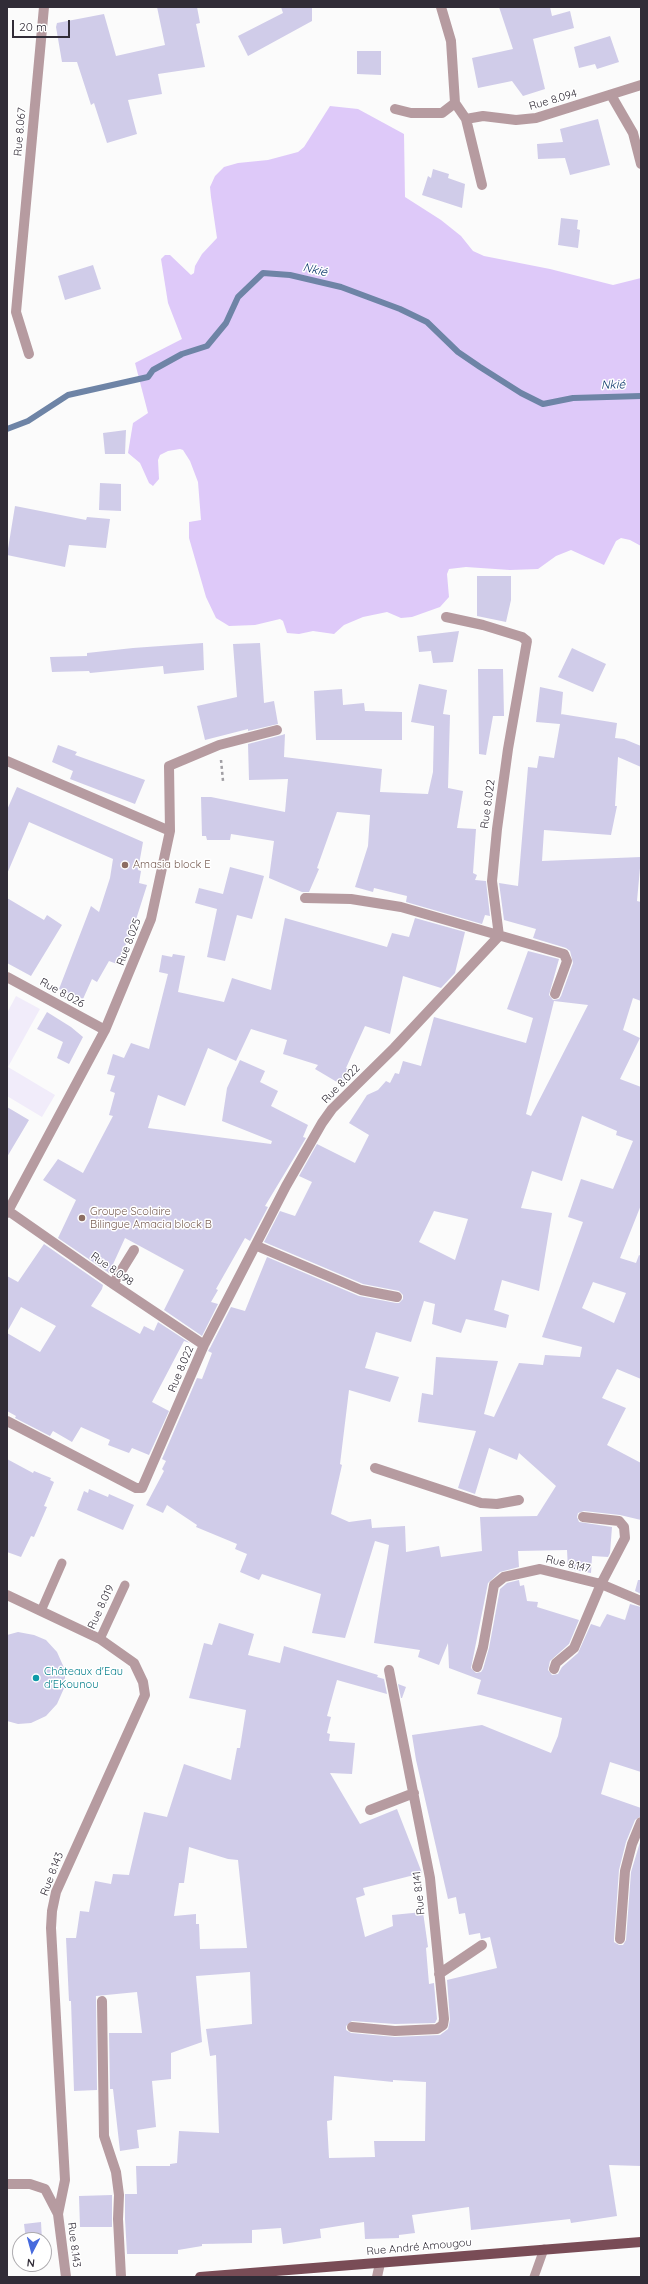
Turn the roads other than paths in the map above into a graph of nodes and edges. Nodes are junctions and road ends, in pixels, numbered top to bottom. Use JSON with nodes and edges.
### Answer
{"nodes":[{"id":1,"x":44,"y":7,"type":"edge"},
{"id":2,"x":442,"y":7,"type":"edge"},
{"id":3,"x":641,"y":86,"type":"edge"},
{"id":4,"x":611,"y":95,"type":"junction"},
{"id":5,"x":455,"y":103,"type":"junction"},
{"id":6,"x":395,"y":109,"type":"dead end"},
{"id":7,"x":466,"y":119,"type":"junction"},
{"id":8,"x":641,"y":164,"type":"edge"},
{"id":9,"x":482,"y":185,"type":"dead end"},
{"id":10,"x":29,"y":354,"type":"dead end"},
{"id":11,"x":446,"y":616,"type":"dead end"},
{"id":12,"x":277,"y":730,"type":"dead end"},
{"id":13,"x":7,"y":761,"type":"edge"},
{"id":14,"x":170,"y":831,"type":"junction"},
{"id":15,"x":305,"y":898,"type":"dead end"},
{"id":16,"x":499,"y":936,"type":"junction"},
{"id":17,"x":7,"y":977,"type":"edge"},
{"id":18,"x":555,"y":994,"type":"dead end"},
{"id":19,"x":105,"y":1030,"type":"junction"},
{"id":20,"x":7,"y":1211,"type":"edge"},
{"id":21,"x":257,"y":1246,"type":"junction"},
{"id":22,"x":134,"y":1250,"type":"dead end"},
{"id":23,"x":113,"y":1284,"type":"junction"},
{"id":24,"x":397,"y":1297,"type":"dead end"},
{"id":25,"x":204,"y":1345,"type":"junction"},
{"id":26,"x":7,"y":1421,"type":"edge"},
{"id":27,"x":374,"y":1468,"type":"dead end"},
{"id":28,"x":519,"y":1500,"type":"dead end"},
{"id":29,"x":583,"y":1517,"type":"dead end"},
{"id":30,"x":62,"y":1564,"type":"dead end"},
{"id":31,"x":601,"y":1584,"type":"junction"},
{"id":32,"x":125,"y":1585,"type":"dead end"},
{"id":33,"x":7,"y":1595,"type":"edge"},
{"id":34,"x":641,"y":1601,"type":"edge"},
{"id":35,"x":40,"y":1610,"type":"junction"},
{"id":36,"x":100,"y":1639,"type":"junction"},
{"id":37,"x":477,"y":1667,"type":"dead end"},
{"id":38,"x":554,"y":1669,"type":"dead end"},
{"id":39,"x":389,"y":1670,"type":"dead end"},
{"id":40,"x":414,"y":1793,"type":"junction"},
{"id":41,"x":370,"y":1810,"type":"dead end"},
{"id":42,"x":641,"y":1822,"type":"edge"},
{"id":43,"x":620,"y":1939,"type":"dead end"},
{"id":44,"x":482,"y":1945,"type":"dead end"},
{"id":45,"x":439,"y":1974,"type":"junction"},
{"id":46,"x":102,"y":2001,"type":"dead end"},
{"id":47,"x":352,"y":2027,"type":"dead end"},
{"id":48,"x":7,"y":2184,"type":"edge"},
{"id":49,"x":58,"y":2214,"type":"junction"},
{"id":50,"x":641,"y":2242,"type":"edge"},
{"id":51,"x":544,"y":2249,"type":"junction"},
{"id":52,"x":380,"y":2263,"type":"junction"},
{"id":53,"x":66,"y":2277,"type":"edge"},
{"id":54,"x":122,"y":2277,"type":"edge"},
{"id":55,"x":200,"y":2277,"type":"edge"},
{"id":56,"x":377,"y":2277,"type":"edge"},
{"id":57,"x":534,"y":2277,"type":"edge"}],
"edges":[{"from":1,"to":10,"type":"street","name":"Rue 8.067"},
{"from":2,"to":5,"type":"street"},
{"from":3,"to":4,"type":"street","name":"Rue 8.094"},
{"from":4,"to":7,"type":"street","name":"Rue 8.094"},
{"from":4,"to":8,"type":"street"},
{"from":5,"to":6,"type":"street"},
{"from":5,"to":7,"type":"street"},
{"from":7,"to":9,"type":"street"},
{"from":11,"to":16,"type":"street","name":"Rue 8.022"},
{"from":12,"to":14,"type":"street","name":"Rue 8.025"},
{"from":13,"to":14,"type":"street"},
{"from":14,"to":19,"type":"street","name":"Rue 8.025"},
{"from":15,"to":16,"type":"street"},
{"from":16,"to":18,"type":"street"},
{"from":16,"to":21,"type":"street","name":"Rue 8.022"},
{"from":17,"to":19,"type":"street","name":"Rue 8.026"},
{"from":19,"to":20,"type":"street","name":"Rue 8.025"},
{"from":20,"to":23,"type":"street","name":"Rue 8.098"},
{"from":21,"to":24,"type":"street"},
{"from":21,"to":25,"type":"street","name":"Rue 8.022"},
{"from":22,"to":23,"type":"street"},
{"from":23,"to":25,"type":"street","name":"Rue 8.098"},
{"from":25,"to":26,"type":"street","name":"Rue 8.022"},
{"from":27,"to":28,"type":"street"},
{"from":29,"to":31,"type":"street"},
{"from":30,"to":35,"type":"lane"},
{"from":31,"to":34,"type":"street"},
{"from":31,"to":37,"type":"street","name":"Rue 8.147"},
{"from":31,"to":38,"type":"street","name":"Rue 8.147"},
{"from":32,"to":36,"type":"lane","name":"Rue 8.019"},
{"from":33,"to":35,"type":"street","name":"Rue 8.143"},
{"from":35,"to":36,"type":"street","name":"Rue 8.143"},
{"from":36,"to":49,"type":"street","name":"Rue 8.143"},
{"from":39,"to":40,"type":"street","name":"Rue 8.141"},
{"from":40,"to":41,"type":"street"},
{"from":40,"to":45,"type":"street","name":"Rue 8.141"},
{"from":42,"to":43,"type":"street"},
{"from":44,"to":45,"type":"street"},
{"from":45,"to":47,"type":"street","name":"Rue 8.141"},
{"from":46,"to":54,"type":"street"},
{"from":48,"to":49,"type":"street"},
{"from":49,"to":53,"type":"street","name":"Rue 8.143"},
{"from":50,"to":51,"type":"main road","name":"Rue André Amougou"},
{"from":51,"to":52,"type":"main road","name":"Rue André Amougou"},
{"from":51,"to":57,"type":"lane"},
{"from":52,"to":55,"type":"main road","name":"Rue André Amougou"},
{"from":52,"to":56,"type":"street"}]}
